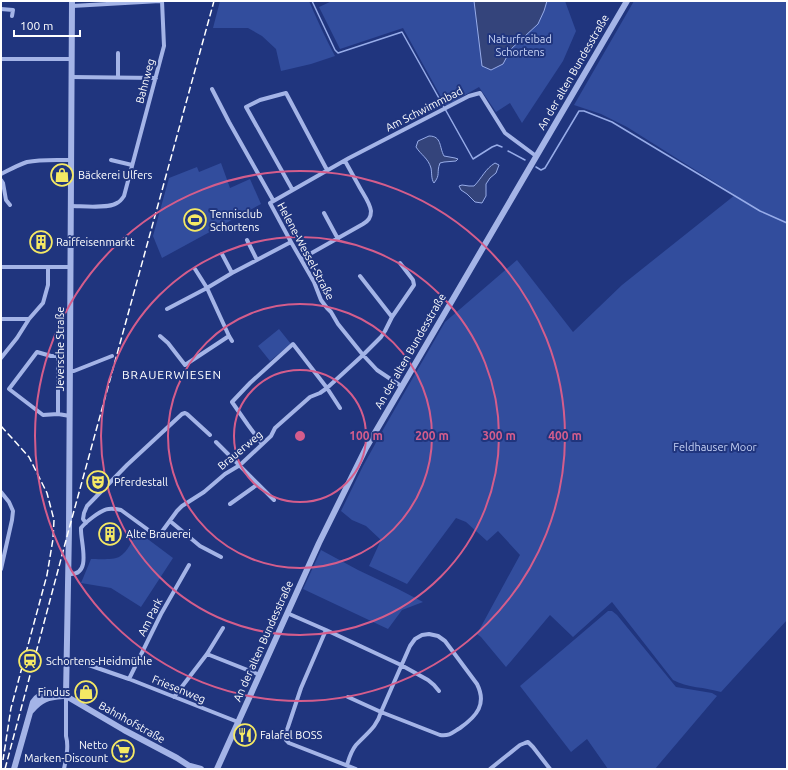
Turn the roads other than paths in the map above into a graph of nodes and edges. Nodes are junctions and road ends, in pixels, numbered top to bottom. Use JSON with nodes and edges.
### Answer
{"nodes":[{"id":1,"x":161,"y":1,"type":"edge"},
{"id":2,"x":627,"y":1,"type":"edge"},
{"id":3,"x":72,"y":4,"type":"edge"},
{"id":4,"x":1,"y":9,"type":"edge"},
{"id":5,"x":12,"y":16,"type":"dead end"},
{"id":6,"x":118,"y":53,"type":"dead end"},
{"id":7,"x":1,"y":59,"type":"edge"},
{"id":8,"x":72,"y":59,"type":"junction"},
{"id":9,"x":72,"y":77,"type":"junction"},
{"id":10,"x":118,"y":78,"type":"junction"},
{"id":11,"x":156,"y":78,"type":"junction"},
{"id":12,"x":212,"y":89,"type":"dead end"},
{"id":13,"x":536,"y":156,"type":"junction"},
{"id":14,"x":71,"y":160,"type":"junction"},
{"id":15,"x":111,"y":160,"type":"dead end"},
{"id":16,"x":345,"y":161,"type":"junction"},
{"id":17,"x":132,"y":165,"type":"junction"},
{"id":18,"x":327,"y":170,"type":"junction"},
{"id":19,"x":1,"y":174,"type":"edge"},
{"id":20,"x":1,"y":180,"type":"edge"},
{"id":21,"x":292,"y":189,"type":"junction"},
{"id":22,"x":273,"y":200,"type":"junction"},
{"id":23,"x":10,"y":205,"type":"dead end"},
{"id":24,"x":71,"y":206,"type":"junction"},
{"id":25,"x":324,"y":213,"type":"dead end"},
{"id":26,"x":338,"y":239,"type":"junction"},
{"id":27,"x":247,"y":240,"type":"dead end"},
{"id":28,"x":291,"y":242,"type":"junction"},
{"id":29,"x":222,"y":254,"type":"dead end"},
{"id":30,"x":301,"y":259,"type":"junction"},
{"id":31,"x":257,"y":260,"type":"junction"},
{"id":32,"x":400,"y":263,"type":"dead end"},
{"id":33,"x":1,"y":267,"type":"edge"},
{"id":34,"x":48,"y":267,"type":"junction"},
{"id":35,"x":70,"y":267,"type":"junction"},
{"id":36,"x":195,"y":269,"type":"dead end"},
{"id":37,"x":232,"y":273,"type":"junction"},
{"id":38,"x":360,"y":276,"type":"dead end"},
{"id":39,"x":207,"y":288,"type":"junction"},
{"id":40,"x":167,"y":309,"type":"dead end"},
{"id":41,"x":392,"y":317,"type":"junction"},
{"id":42,"x":1,"y":319,"type":"edge"},
{"id":43,"x":29,"y":319,"type":"junction"},
{"id":44,"x":160,"y":336,"type":"dead end"},
{"id":45,"x":229,"y":336,"type":"junction"},
{"id":46,"x":232,"y":340,"type":"dead end"},
{"id":47,"x":363,"y":355,"type":"junction"},
{"id":48,"x":112,"y":356,"type":"dead end"},
{"id":49,"x":1,"y":358,"type":"edge"},
{"id":50,"x":71,"y":371,"type":"junction"},
{"id":51,"x":401,"y":386,"type":"junction"},
{"id":52,"x":327,"y":388,"type":"junction"},
{"id":53,"x":340,"y":408,"type":"dead end"},
{"id":54,"x":58,"y":414,"type":"junction"},
{"id":55,"x":70,"y":416,"type":"junction"},
{"id":56,"x":210,"y":435,"type":"dead end"},
{"id":57,"x":216,"y":442,"type":"dead end"},
{"id":58,"x":262,"y":444,"type":"junction"},
{"id":59,"x":240,"y":464,"type":"junction"},
{"id":60,"x":258,"y":484,"type":"junction"},
{"id":61,"x":1,"y":492,"type":"edge"},
{"id":62,"x":274,"y":500,"type":"dead end"},
{"id":63,"x":230,"y":504,"type":"dead end"},
{"id":64,"x":170,"y":521,"type":"junction"},
{"id":65,"x":86,"y":523,"type":"junction"},
{"id":66,"x":221,"y":557,"type":"dead end"},
{"id":67,"x":189,"y":565,"type":"dead end"},
{"id":68,"x":1,"y":569,"type":"edge"},
{"id":69,"x":69,"y":574,"type":"junction"},
{"id":70,"x":287,"y":613,"type":"junction"},
{"id":71,"x":223,"y":628,"type":"dead end"},
{"id":72,"x":326,"y":630,"type":"junction"},
{"id":73,"x":207,"y":654,"type":"junction"},
{"id":74,"x":67,"y":660,"type":"junction"},
{"id":75,"x":401,"y":665,"type":"junction"},
{"id":76,"x":260,"y":675,"type":"junction"},
{"id":77,"x":129,"y":679,"type":"junction"},
{"id":78,"x":439,"y":691,"type":"dead end"},
{"id":79,"x":66,"y":696,"type":"junction"},
{"id":80,"x":174,"y":697,"type":"junction"},
{"id":81,"x":348,"y":697,"type":"dead end"},
{"id":82,"x":382,"y":712,"type":"junction"},
{"id":83,"x":238,"y":722,"type":"junction"},
{"id":84,"x":346,"y":765,"type":"junction"},
{"id":85,"x":191,"y":767,"type":"edge"},
{"id":86,"x":14,"y":769,"type":"edge"},
{"id":87,"x":64,"y":769,"type":"edge"},
{"id":88,"x":201,"y":769,"type":"edge"},
{"id":89,"x":217,"y":769,"type":"edge"},
{"id":90,"x":356,"y":769,"type":"edge"},
{"id":91,"x":490,"y":769,"type":"edge"},
{"id":92,"x":550,"y":769,"type":"edge"}],
"edges":[{"from":1,"to":3,"type":"street","name":"Bahnweg"},
{"from":1,"to":11,"type":"street","name":"Bahnweg"},
{"from":2,"to":13,"type":"street","name":"An der alten Bundesstraße"},
{"from":3,"to":8,"type":"street","name":"Jeversche Straße"},
{"from":4,"to":5,"type":"street"},
{"from":6,"to":10,"type":"street"},
{"from":7,"to":8,"type":"street"},
{"from":8,"to":9,"type":"street","name":"Jeversche Straße"},
{"from":9,"to":10,"type":"street"},
{"from":9,"to":14,"type":"street","name":"Jeversche Straße"},
{"from":10,"to":11,"type":"street"},
{"from":11,"to":17,"type":"street","name":"Bahnweg"},
{"from":12,"to":22,"type":"street"},
{"from":13,"to":16,"type":"street","name":"Am Schwimmbad"},
{"from":13,"to":51,"type":"street","name":"An der alten Bundesstraße"},
{"from":14,"to":19,"type":"street"},
{"from":14,"to":24,"type":"street","name":"Jeversche Straße"},
{"from":15,"to":17,"type":"street"},
{"from":16,"to":18,"type":"street","name":"Helene-Wessel-Straße"},
{"from":16,"to":26,"type":"street"},
{"from":17,"to":24,"type":"street","name":"Bahnweg"},
{"from":18,"to":21,"type":"street","name":"Helene-Wessel-Straße"},
{"from":18,"to":21,"type":"street"},
{"from":20,"to":23,"type":"street"},
{"from":21,"to":22,"type":"street","name":"Helene-Wessel-Straße"},
{"from":22,"to":28,"type":"street","name":"Helene-Wessel-Straße"},
{"from":24,"to":35,"type":"street","name":"Jeversche Straße"},
{"from":25,"to":26,"type":"street"},
{"from":26,"to":30,"type":"street"},
{"from":27,"to":31,"type":"street"},
{"from":28,"to":30,"type":"street","name":"Helene-Wessel-Straße"},
{"from":28,"to":31,"type":"street"},
{"from":29,"to":37,"type":"street"},
{"from":30,"to":47,"type":"street","name":"Helene-Wessel-Straße"},
{"from":31,"to":37,"type":"street"},
{"from":32,"to":41,"type":"street","name":"Brauerweg"},
{"from":33,"to":34,"type":"street"},
{"from":34,"to":35,"type":"street"},
{"from":34,"to":43,"type":"street"},
{"from":35,"to":50,"type":"street","name":"Jeversche Straße"},
{"from":36,"to":39,"type":"street"},
{"from":37,"to":39,"type":"street"},
{"from":38,"to":41,"type":"street"},
{"from":39,"to":40,"type":"street"},
{"from":39,"to":45,"type":"street"},
{"from":41,"to":47,"type":"street","name":"Brauerweg"},
{"from":42,"to":43,"type":"street"},
{"from":43,"to":49,"type":"street"},
{"from":44,"to":45,"type":"street"},
{"from":45,"to":46,"type":"street"},
{"from":47,"to":51,"type":"street","name":"Helene-Wessel-Straße"},
{"from":47,"to":52,"type":"street","name":"Brauerweg"},
{"from":48,"to":50,"type":"street"},
{"from":50,"to":55,"type":"street","name":"Jeversche Straße"},
{"from":51,"to":70,"type":"street","name":"An der alten Bundesstraße"},
{"from":52,"to":53,"type":"street"},
{"from":52,"to":58,"type":"street","name":"Brauerweg"},
{"from":52,"to":58,"type":"street"},
{"from":54,"to":54,"type":"street"},
{"from":54,"to":55,"type":"street"},
{"from":55,"to":69,"type":"street","name":"Jeversche Straße"},
{"from":56,"to":65,"type":"street"},
{"from":57,"to":59,"type":"street"},
{"from":58,"to":59,"type":"street","name":"Brauerweg"},
{"from":59,"to":60,"type":"street"},
{"from":59,"to":64,"type":"street","name":"Brauerweg"},
{"from":60,"to":62,"type":"street"},
{"from":60,"to":63,"type":"street"},
{"from":61,"to":68,"type":"street"},
{"from":64,"to":65,"type":"street","name":"Brauerweg"},
{"from":64,"to":66,"type":"street"},
{"from":65,"to":69,"type":"street"},
{"from":67,"to":77,"type":"street","name":"Am Park"},
{"from":69,"to":74,"type":"street","name":"Jeversche Straße"},
{"from":70,"to":72,"type":"street"},
{"from":70,"to":76,"type":"street","name":"An der alten Bundesstraße"},
{"from":71,"to":73,"type":"street"},
{"from":72,"to":75,"type":"street"},
{"from":72,"to":84,"type":"street"},
{"from":73,"to":76,"type":"street"},
{"from":73,"to":80,"type":"street"},
{"from":74,"to":77,"type":"street","name":"Friesenweg"},
{"from":74,"to":79,"type":"street","name":"Jeversche Straße"},
{"from":75,"to":78,"type":"street"},
{"from":75,"to":82,"type":"street"},
{"from":75,"to":82,"type":"street"},
{"from":76,"to":83,"type":"street","name":"An der alten Bundesstraße"},
{"from":77,"to":80,"type":"street","name":"Friesenweg"},
{"from":79,"to":85,"type":"street","name":"Bahnhofstraße"},
{"from":79,"to":86,"type":"street"},
{"from":79,"to":87,"type":"street"},
{"from":80,"to":83,"type":"street","name":"Friesenweg"},
{"from":81,"to":82,"type":"street"},
{"from":82,"to":84,"type":"street"},
{"from":83,"to":89,"type":"street","name":"An der alten Bundesstraße"},
{"from":84,"to":90,"type":"street"},
{"from":85,"to":88,"type":"street","name":"Bahnhofstraße"},
{"from":91,"to":92,"type":"street"}]}
